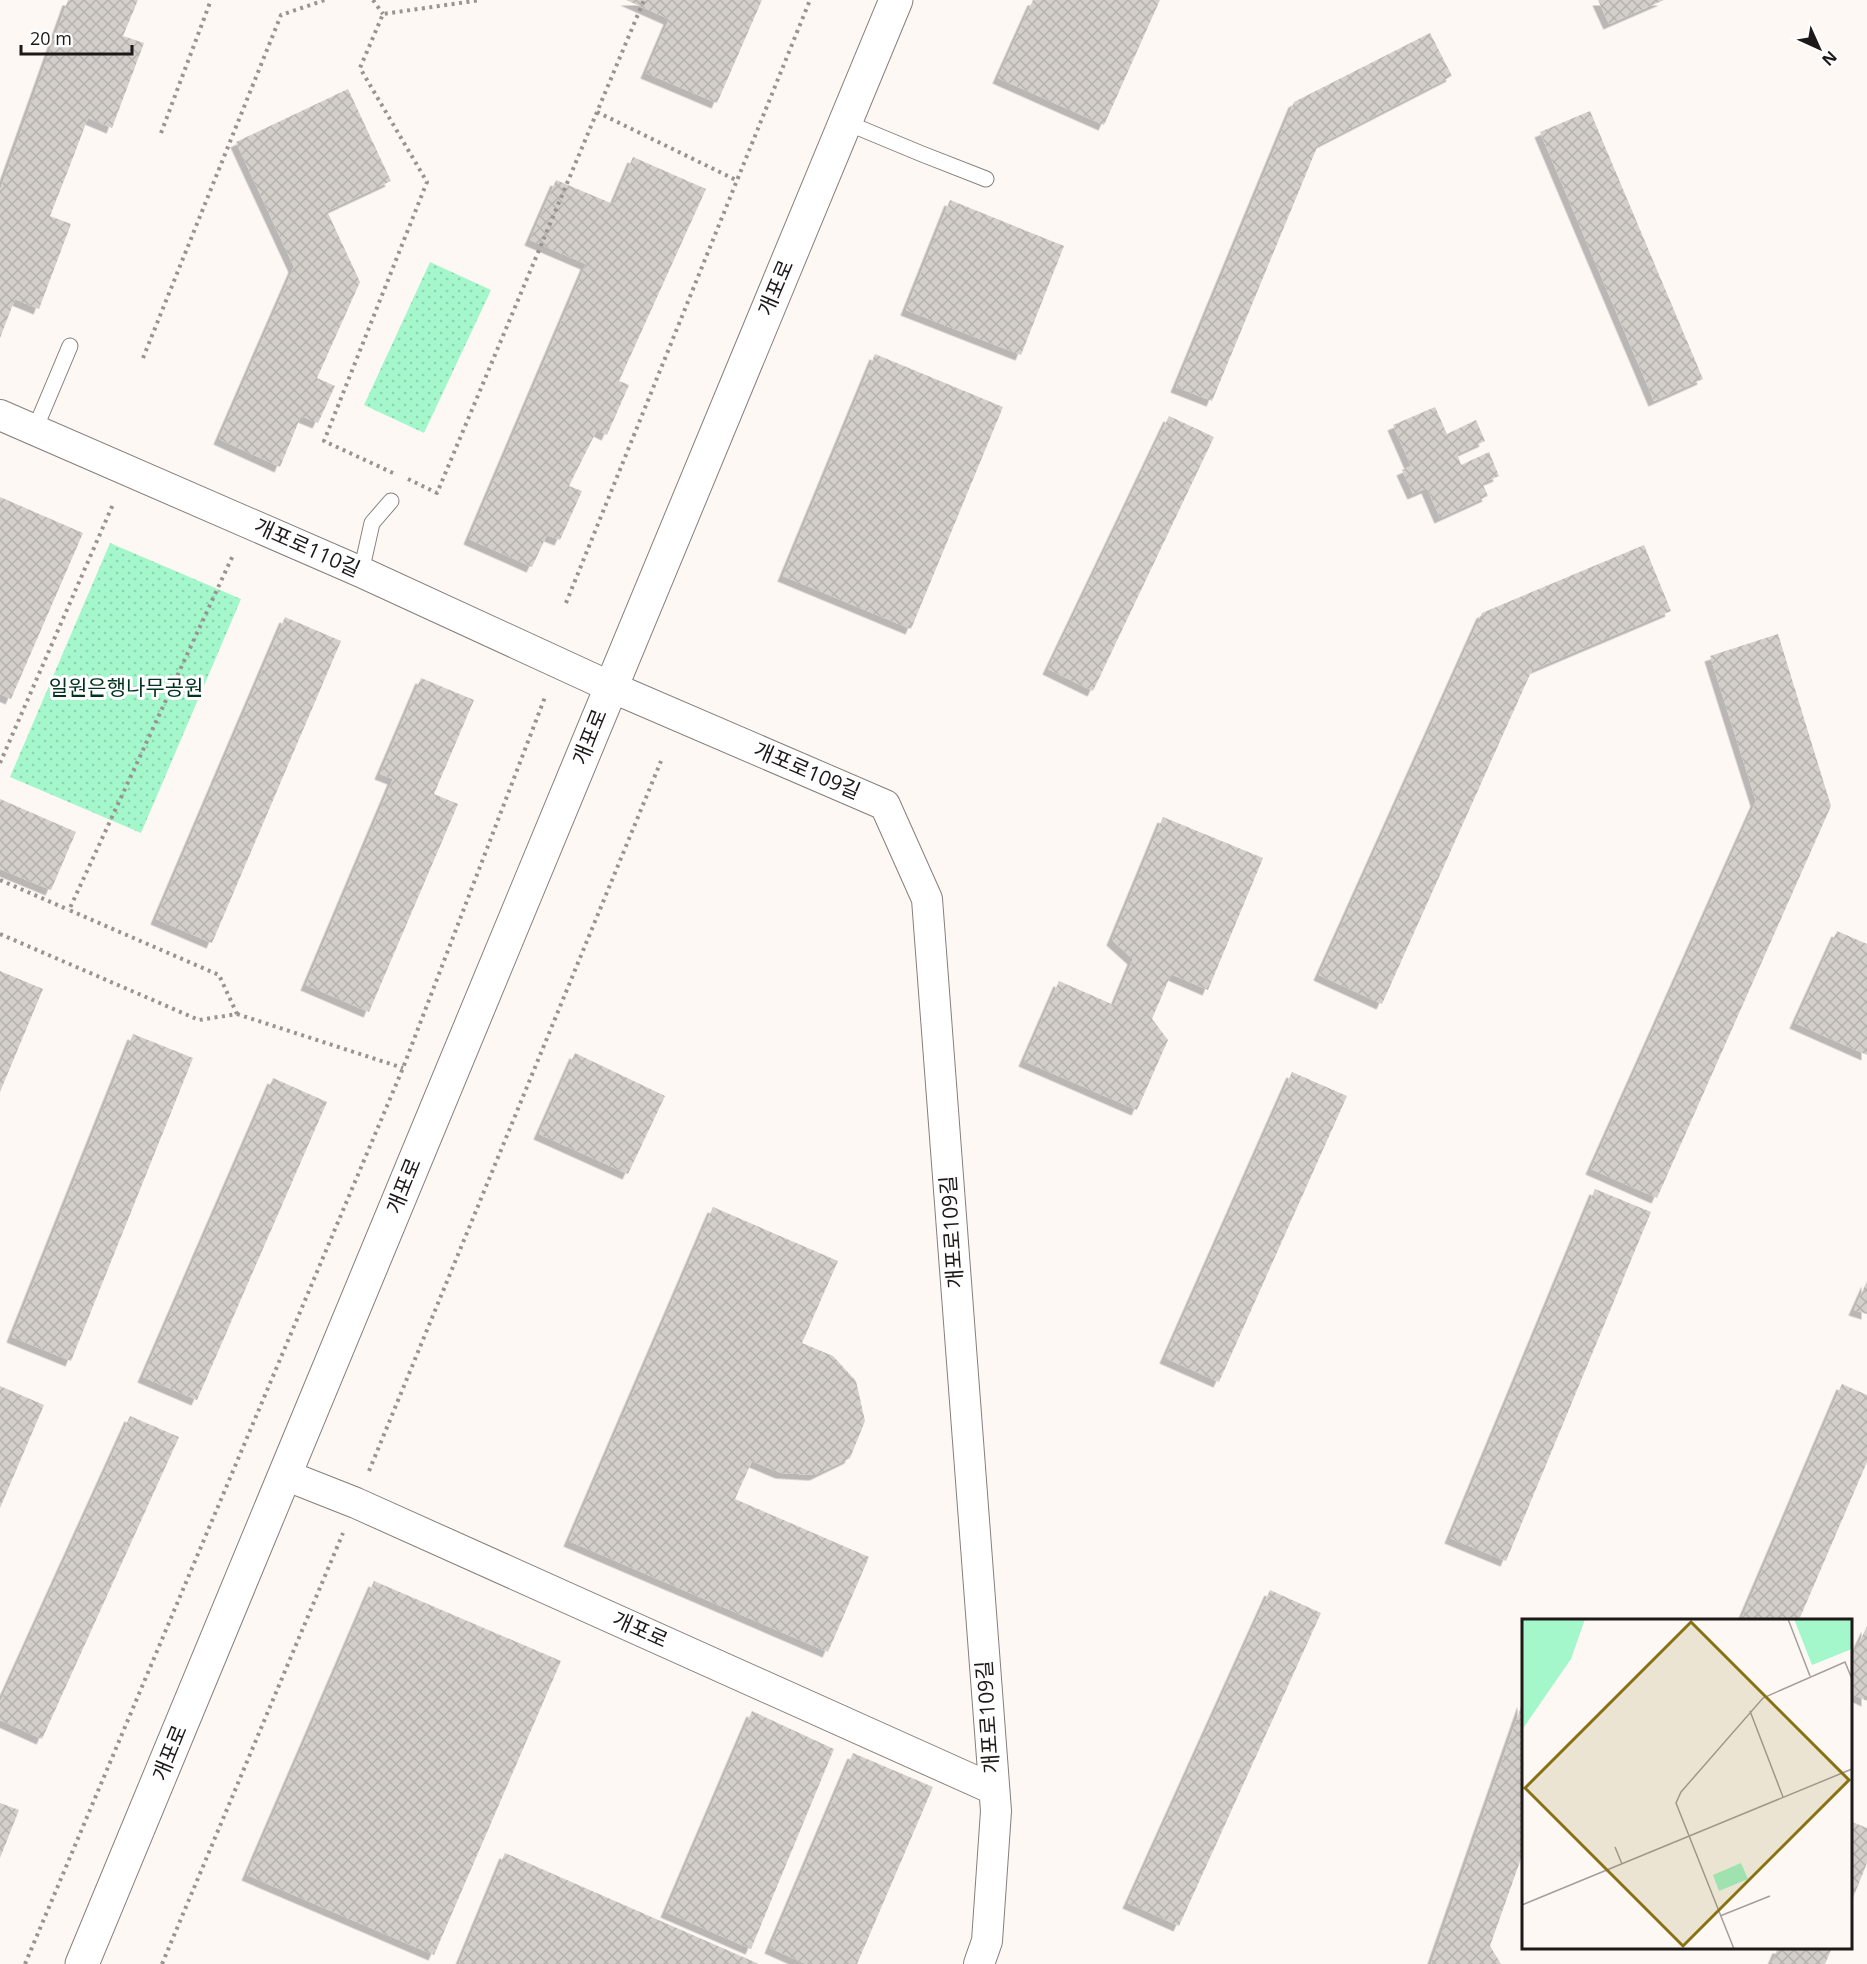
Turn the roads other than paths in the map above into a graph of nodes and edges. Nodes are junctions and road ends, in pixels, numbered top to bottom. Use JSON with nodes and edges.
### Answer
{"nodes":[{"id":1,"x":896,"y":0,"type":"edge"},
{"id":2,"x":845,"y":122,"type":"junction"},
{"id":3,"x":986,"y":179,"type":"dead end"},
{"id":4,"x":70,"y":346,"type":"dead end"},
{"id":5,"x":0,"y":415,"type":"edge"},
{"id":6,"x":35,"y":429,"type":"junction"},
{"id":7,"x":391,"y":501,"type":"dead end"},
{"id":8,"x":361,"y":572,"type":"junction"},
{"id":9,"x":611,"y":687,"type":"junction"},
{"id":10,"x":285,"y":1475,"type":"junction"},
{"id":11,"x":993,"y":1789,"type":"junction"},
{"id":12,"x":82,"y":1964,"type":"edge"},
{"id":13,"x":980,"y":1964,"type":"edge"}],
"edges":[{"from":1,"to":2,"type":"street","name":"개포로"},
{"from":2,"to":3,"type":"lane"},
{"from":2,"to":9,"type":"street","name":"개포로"},
{"from":4,"to":6,"type":"lane"},
{"from":5,"to":6,"type":"street","name":"개포로110길"},
{"from":6,"to":8,"type":"street","name":"개포로110길"},
{"from":7,"to":8,"type":"lane"},
{"from":8,"to":9,"type":"street","name":"개포로110길"},
{"from":9,"to":10,"type":"street","name":"개포로"},
{"from":9,"to":11,"type":"street","name":"개포로109길"},
{"from":10,"to":11,"type":"street","name":"개포로"},
{"from":10,"to":12,"type":"street","name":"개포로"},
{"from":11,"to":13,"type":"street","name":"개포로109길"}]}
